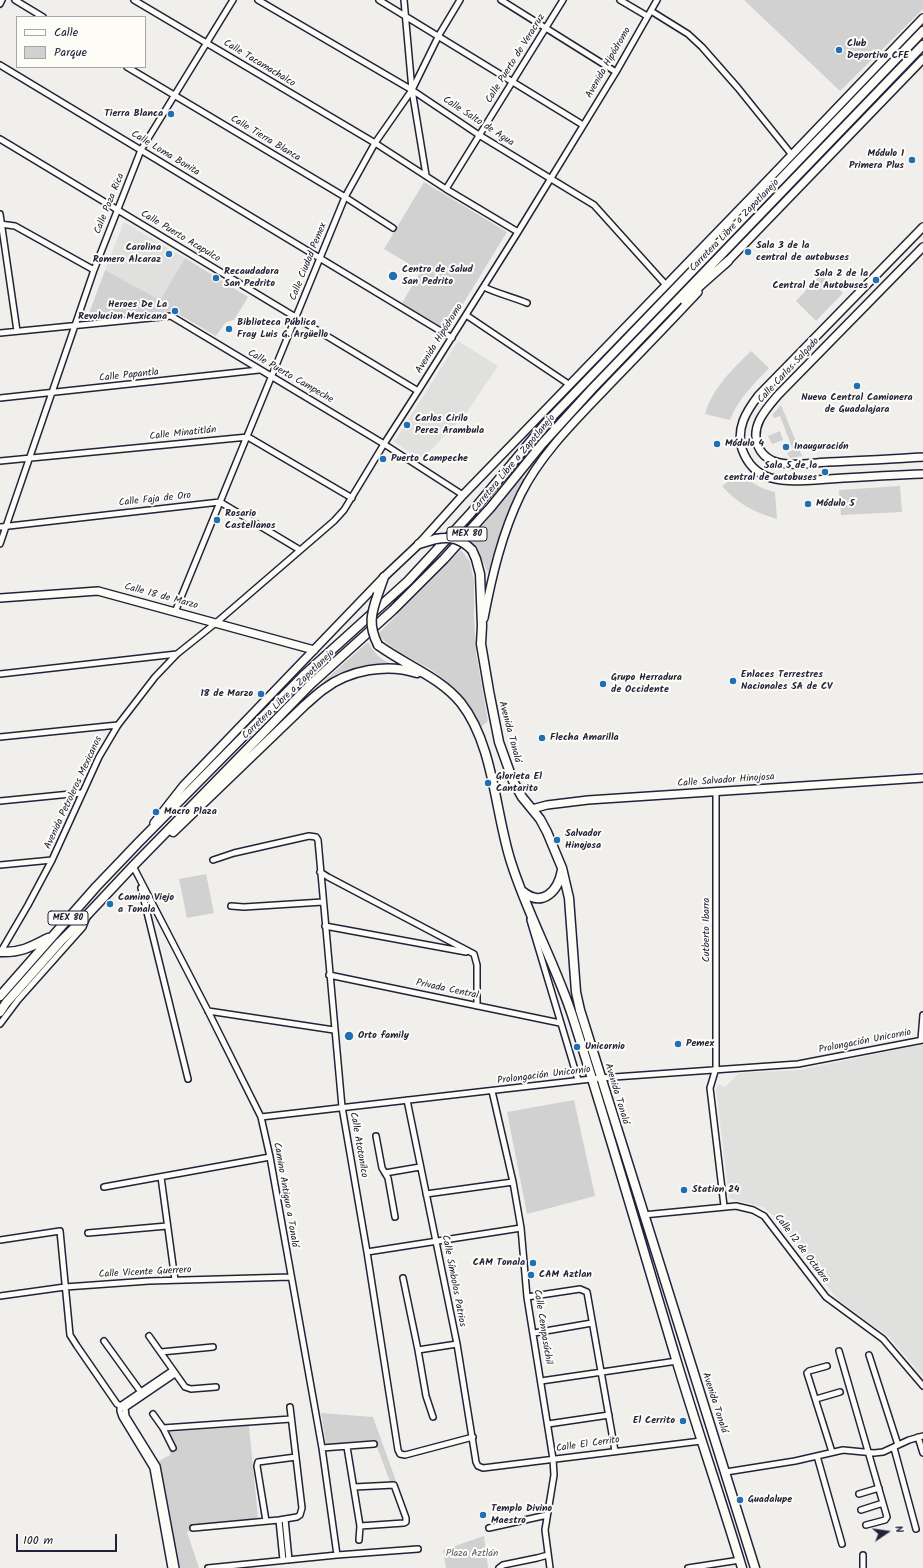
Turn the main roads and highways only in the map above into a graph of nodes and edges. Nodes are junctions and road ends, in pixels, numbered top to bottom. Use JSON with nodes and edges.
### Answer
{"nodes":[{"id":1,"x":923,"y":18,"type":"edge"},
{"id":2,"x":923,"y":31,"type":"edge"},
{"id":3,"x":923,"y":45,"type":"edge"},
{"id":4,"x":923,"y":59,"type":"edge"},
{"id":5,"x":923,"y":227,"type":"edge"},
{"id":6,"x":923,"y":247,"type":"edge"},
{"id":7,"x":728,"y":261,"type":"junction"},
{"id":8,"x":652,"y":327,"type":"junction"},
{"id":9,"x":923,"y":457,"type":"edge"},
{"id":10,"x":923,"y":474,"type":"edge"},
{"id":11,"x":419,"y":544,"type":"junction"},
{"id":12,"x":384,"y":577,"type":"junction"},
{"id":13,"x":0,"y":598,"type":"edge"},
{"id":14,"x":482,"y":626,"type":"junction"},
{"id":15,"x":314,"y":650,"type":"junction"},
{"id":16,"x":428,"y":676,"type":"junction"},
{"id":17,"x":923,"y":778,"type":"edge"},
{"id":18,"x":532,"y":809,"type":"junction"},
{"id":19,"x":139,"y":842,"type":"junction"},
{"id":20,"x":136,"y":863,"type":"junction"},
{"id":21,"x":562,"y":868,"type":"junction"},
{"id":22,"x":521,"y":891,"type":"junction"},
{"id":23,"x":54,"y":934,"type":"junction"},
{"id":24,"x":0,"y":952,"type":"edge"},
{"id":25,"x":0,"y":996,"type":"edge"},
{"id":26,"x":0,"y":1012,"type":"edge"},
{"id":27,"x":596,"y":1078,"type":"junction"},
{"id":28,"x":741,"y":1564,"type":"edge"},
{"id":29,"x":755,"y":1568,"type":"edge"}],
"edges":[{"from":1,"to":11,"type":"main road","name":"Carretera Libre a Zapotlanejo"},
{"from":2,"to":19,"type":"main road","name":"Carretera Libre a Zapotlanejo","number":"MEX 80"},
{"from":3,"to":8,"type":"main road","name":"Carretera Libre a Zapotlanejo","number":"MEX 80"},
{"from":4,"to":7,"type":"main road","name":"Carretera Libre a Zapotlanejo"},
{"from":5,"to":10,"type":"main road"},
{"from":6,"to":9,"type":"main road","name":"Calle Carlos Salgado"},
{"from":7,"to":8,"type":"main road"},
{"from":7,"to":14,"type":"main road","name":"Carretera Libre a Zapotlanejo"},
{"from":8,"to":20,"type":"main road","name":"Carretera Libre a Zapotlanejo","number":"MEX 80"},
{"from":11,"to":12,"type":"main road","name":"Carretera Libre a Zapotlanejo"},
{"from":11,"to":14,"type":"main road","name":"Avenida Tonalá","bridge":true},
{"from":12,"to":15,"type":"main road","name":"Carretera Libre a Zapotlanejo"},
{"from":12,"to":16,"type":"main road","bridge":true},
{"from":13,"to":15,"type":"main road","name":"Calle 18 de Marzo"},
{"from":14,"to":18,"type":"main road","name":"Avenida Tonalá"},
{"from":15,"to":19,"type":"main road","name":"Carretera Libre a Zapotlanejo"},
{"from":16,"to":20,"type":"main road"},
{"from":16,"to":22,"type":"main road","name":"Avenida Tonalá"},
{"from":17,"to":18,"type":"main road","name":"Calle Salvador Hinojosa"},
{"from":18,"to":21,"type":"main road","name":"Avenida Tonalá"},
{"from":19,"to":23,"type":"main road","name":"Carretera Libre a Zapotlanejo","number":"MEX 80"},
{"from":20,"to":26,"type":"main road","name":"Carretera Libre a Zapotlanejo","number":"MEX 80"},
{"from":21,"to":22,"type":"main road"},
{"from":21,"to":27,"type":"main road","name":"Avenida Tonalá"},
{"from":22,"to":27,"type":"main road","name":"Avenida Tonalá"},
{"from":23,"to":24,"type":"main road"},
{"from":23,"to":25,"type":"main road","name":"Carretera Libre a Zapotlanejo","number":"MEX 80"},
{"from":27,"to":28,"type":"main road","name":"Avenida Tonalá"},
{"from":27,"to":29,"type":"main road","name":"Avenida Tonalá"}]}
